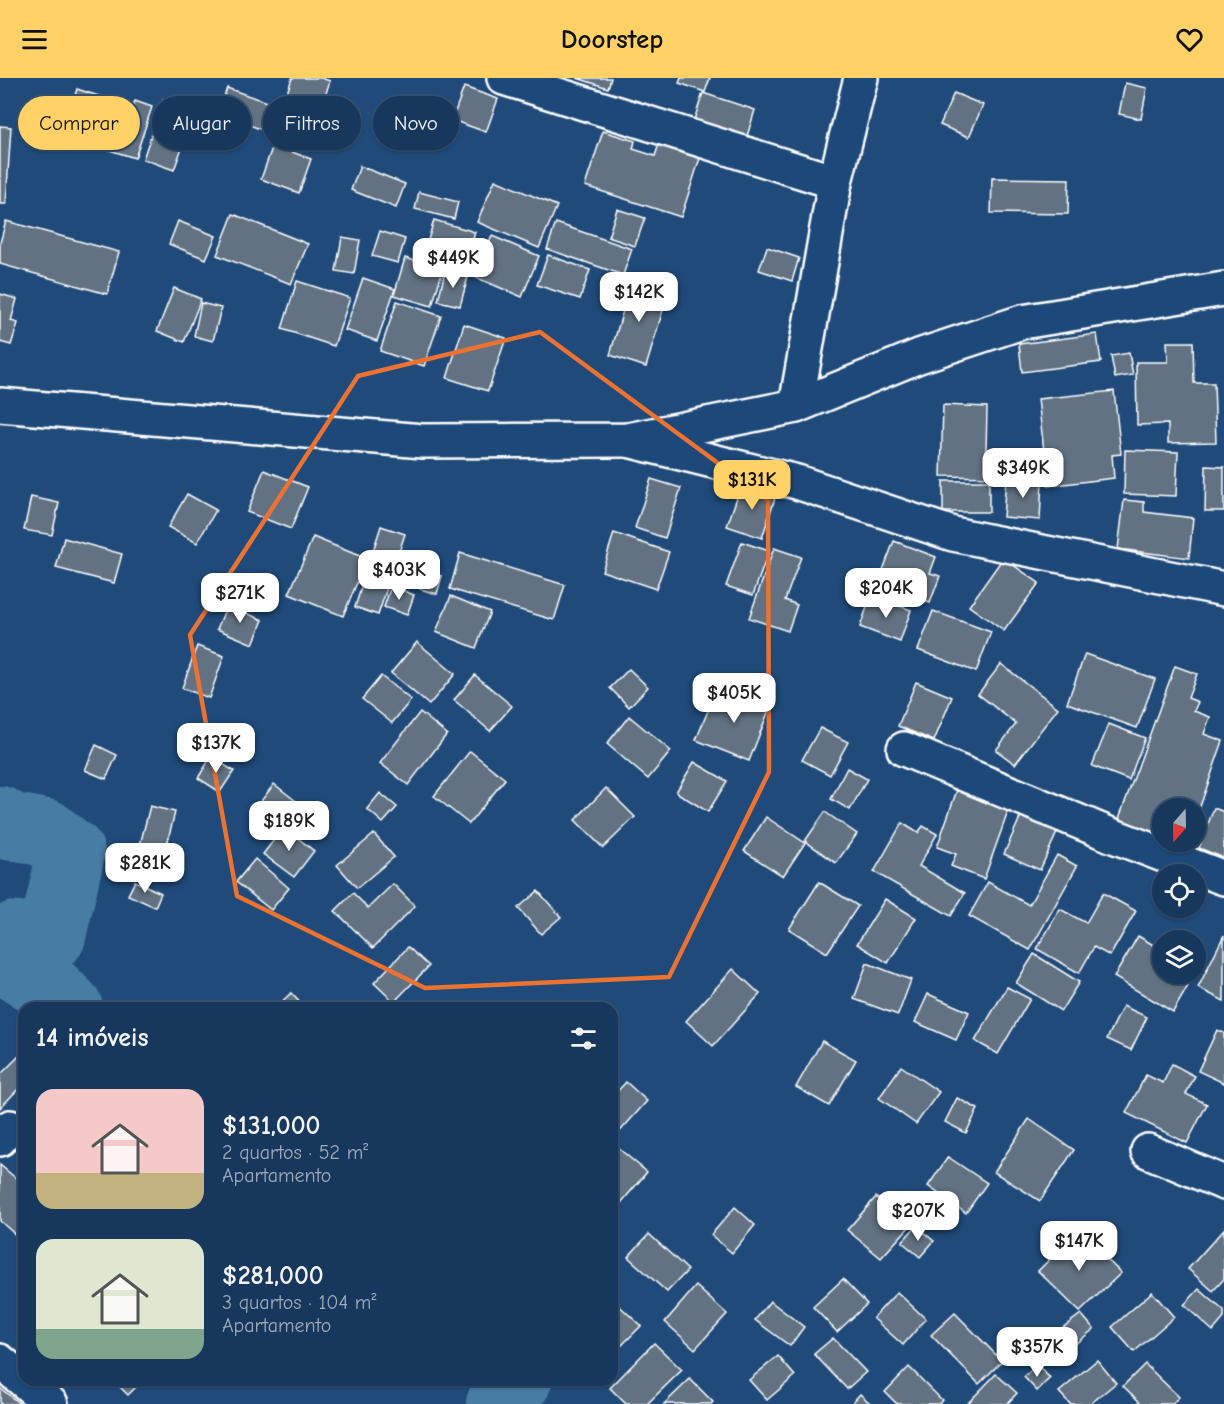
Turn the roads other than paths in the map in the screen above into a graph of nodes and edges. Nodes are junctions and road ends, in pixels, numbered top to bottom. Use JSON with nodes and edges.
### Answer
{"nodes":[{"id":1,"x":504,"y":78,"type":"edge"},
{"id":2,"x":861,"y":78,"type":"edge"},
{"id":3,"x":835,"y":182,"type":"junction"},
{"id":4,"x":1224,"y":289,"type":"edge"},
{"id":5,"x":0,"y":405,"type":"edge"},
{"id":6,"x":796,"y":406,"type":"junction"},
{"id":7,"x":628,"y":440,"type":"junction"},
{"id":8,"x":1224,"y":589,"type":"edge"},
{"id":9,"x":904,"y":749,"type":"dead end"},
{"id":10,"x":1224,"y":878,"type":"edge"},
{"id":11,"x":1148,"y":1151,"type":"dead end"},
{"id":12,"x":1224,"y":1183,"type":"edge"},
{"id":13,"x":0,"y":1361,"type":"edge"},
{"id":14,"x":18,"y":1376,"type":"edge"},
{"id":15,"x":30,"y":1386,"type":"edge"},
{"id":16,"x":51,"y":1404,"type":"edge"}],
"edges":[{"from":1,"to":3,"type":"street"},
{"from":2,"to":3,"type":"street"},
{"from":3,"to":6,"type":"street"},
{"from":4,"to":6,"type":"street"},
{"from":5,"to":7,"type":"street"},
{"from":6,"to":7,"type":"street"},
{"from":7,"to":8,"type":"street"},
{"from":9,"to":10,"type":"street"},
{"from":11,"to":12,"type":"street"},
{"from":13,"to":14,"type":"street"},
{"from":15,"to":16,"type":"street"}]}
